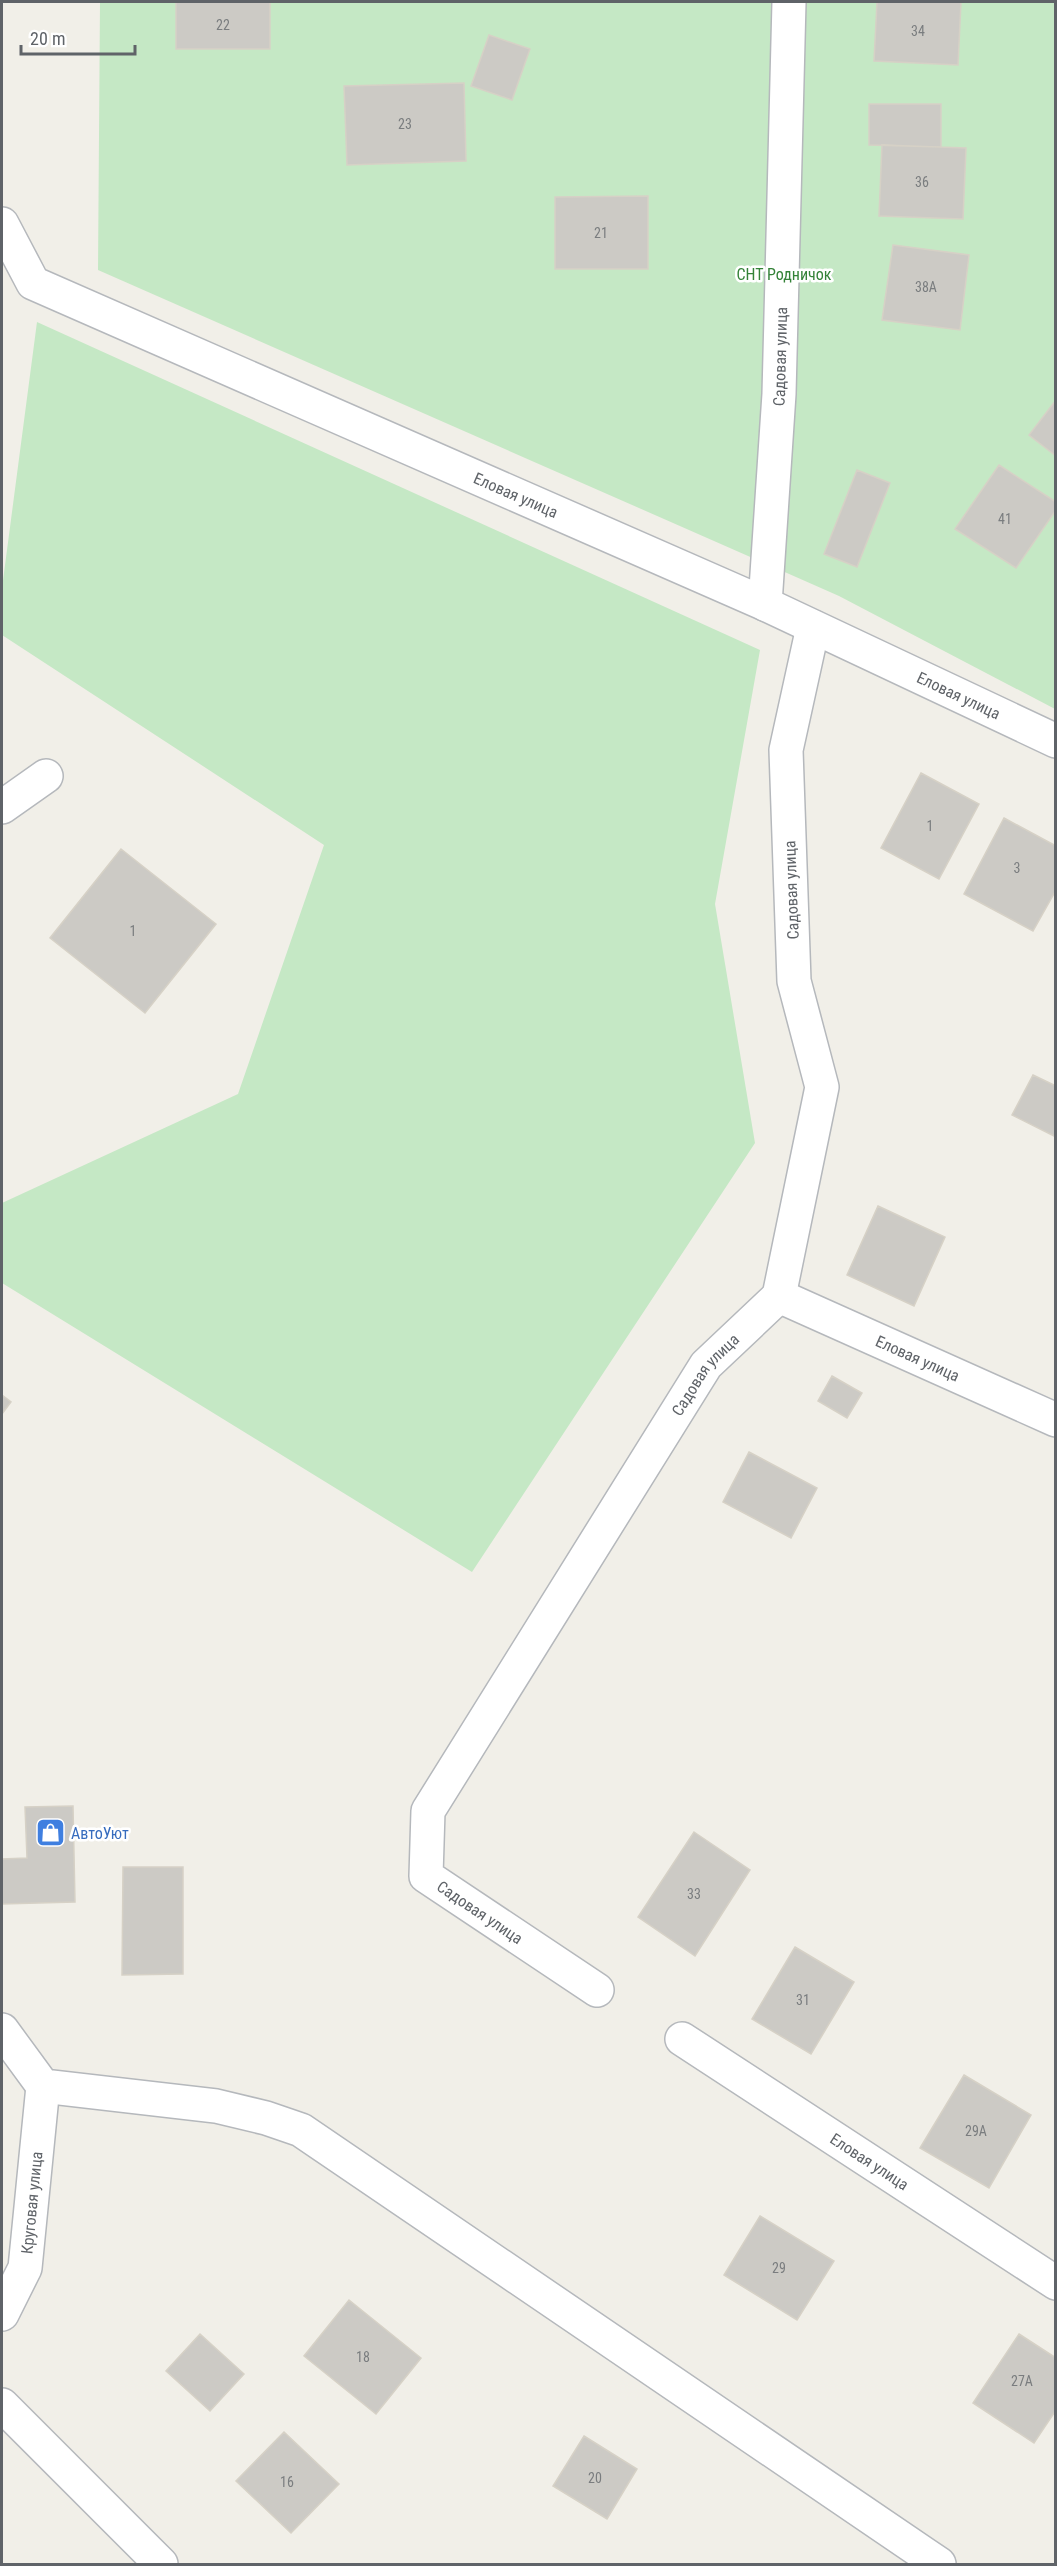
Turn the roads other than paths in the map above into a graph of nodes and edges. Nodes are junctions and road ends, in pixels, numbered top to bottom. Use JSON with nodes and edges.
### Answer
{"nodes":[{"id":1,"x":789,"y":2,"type":"edge"},
{"id":2,"x":2,"y":224,"type":"edge"},
{"id":3,"x":765,"y":604,"type":"junction"},
{"id":4,"x":813,"y":627,"type":"junction"},
{"id":5,"x":1056,"y":741,"type":"edge"},
{"id":6,"x":46,"y":776,"type":"dead end"},
{"id":7,"x":2,"y":807,"type":"edge"},
{"id":8,"x":779,"y":1296,"type":"junction"},
{"id":9,"x":1056,"y":1420,"type":"edge"},
{"id":10,"x":597,"y":1990,"type":"dead end"},
{"id":11,"x":2,"y":2030,"type":"edge"},
{"id":12,"x":682,"y":2039,"type":"dead end"},
{"id":13,"x":43,"y":2086,"type":"junction"},
{"id":14,"x":1056,"y":2283,"type":"edge"},
{"id":15,"x":2,"y":2314,"type":"edge"},
{"id":16,"x":2,"y":2405,"type":"edge"},
{"id":17,"x":161,"y":2565,"type":"edge"},
{"id":18,"x":939,"y":2565,"type":"edge"}],
"edges":[{"from":1,"to":3,"type":"street","name":"Садовая улица"},
{"from":2,"to":3,"type":"street","name":"Еловая улица"},
{"from":3,"to":4,"type":"street","name":"Еловая улица"},
{"from":4,"to":5,"type":"street","name":"Еловая улица"},
{"from":4,"to":8,"type":"street","name":"Садовая улица"},
{"from":6,"to":7,"type":"street"},
{"from":8,"to":9,"type":"street","name":"Еловая улица"},
{"from":8,"to":10,"type":"street","name":"Садовая улица"},
{"from":11,"to":13,"type":"street"},
{"from":12,"to":14,"type":"street","name":"Еловая улица"},
{"from":13,"to":15,"type":"street","name":"Круговая улица"},
{"from":13,"to":18,"type":"street"},
{"from":16,"to":17,"type":"street"}]}
